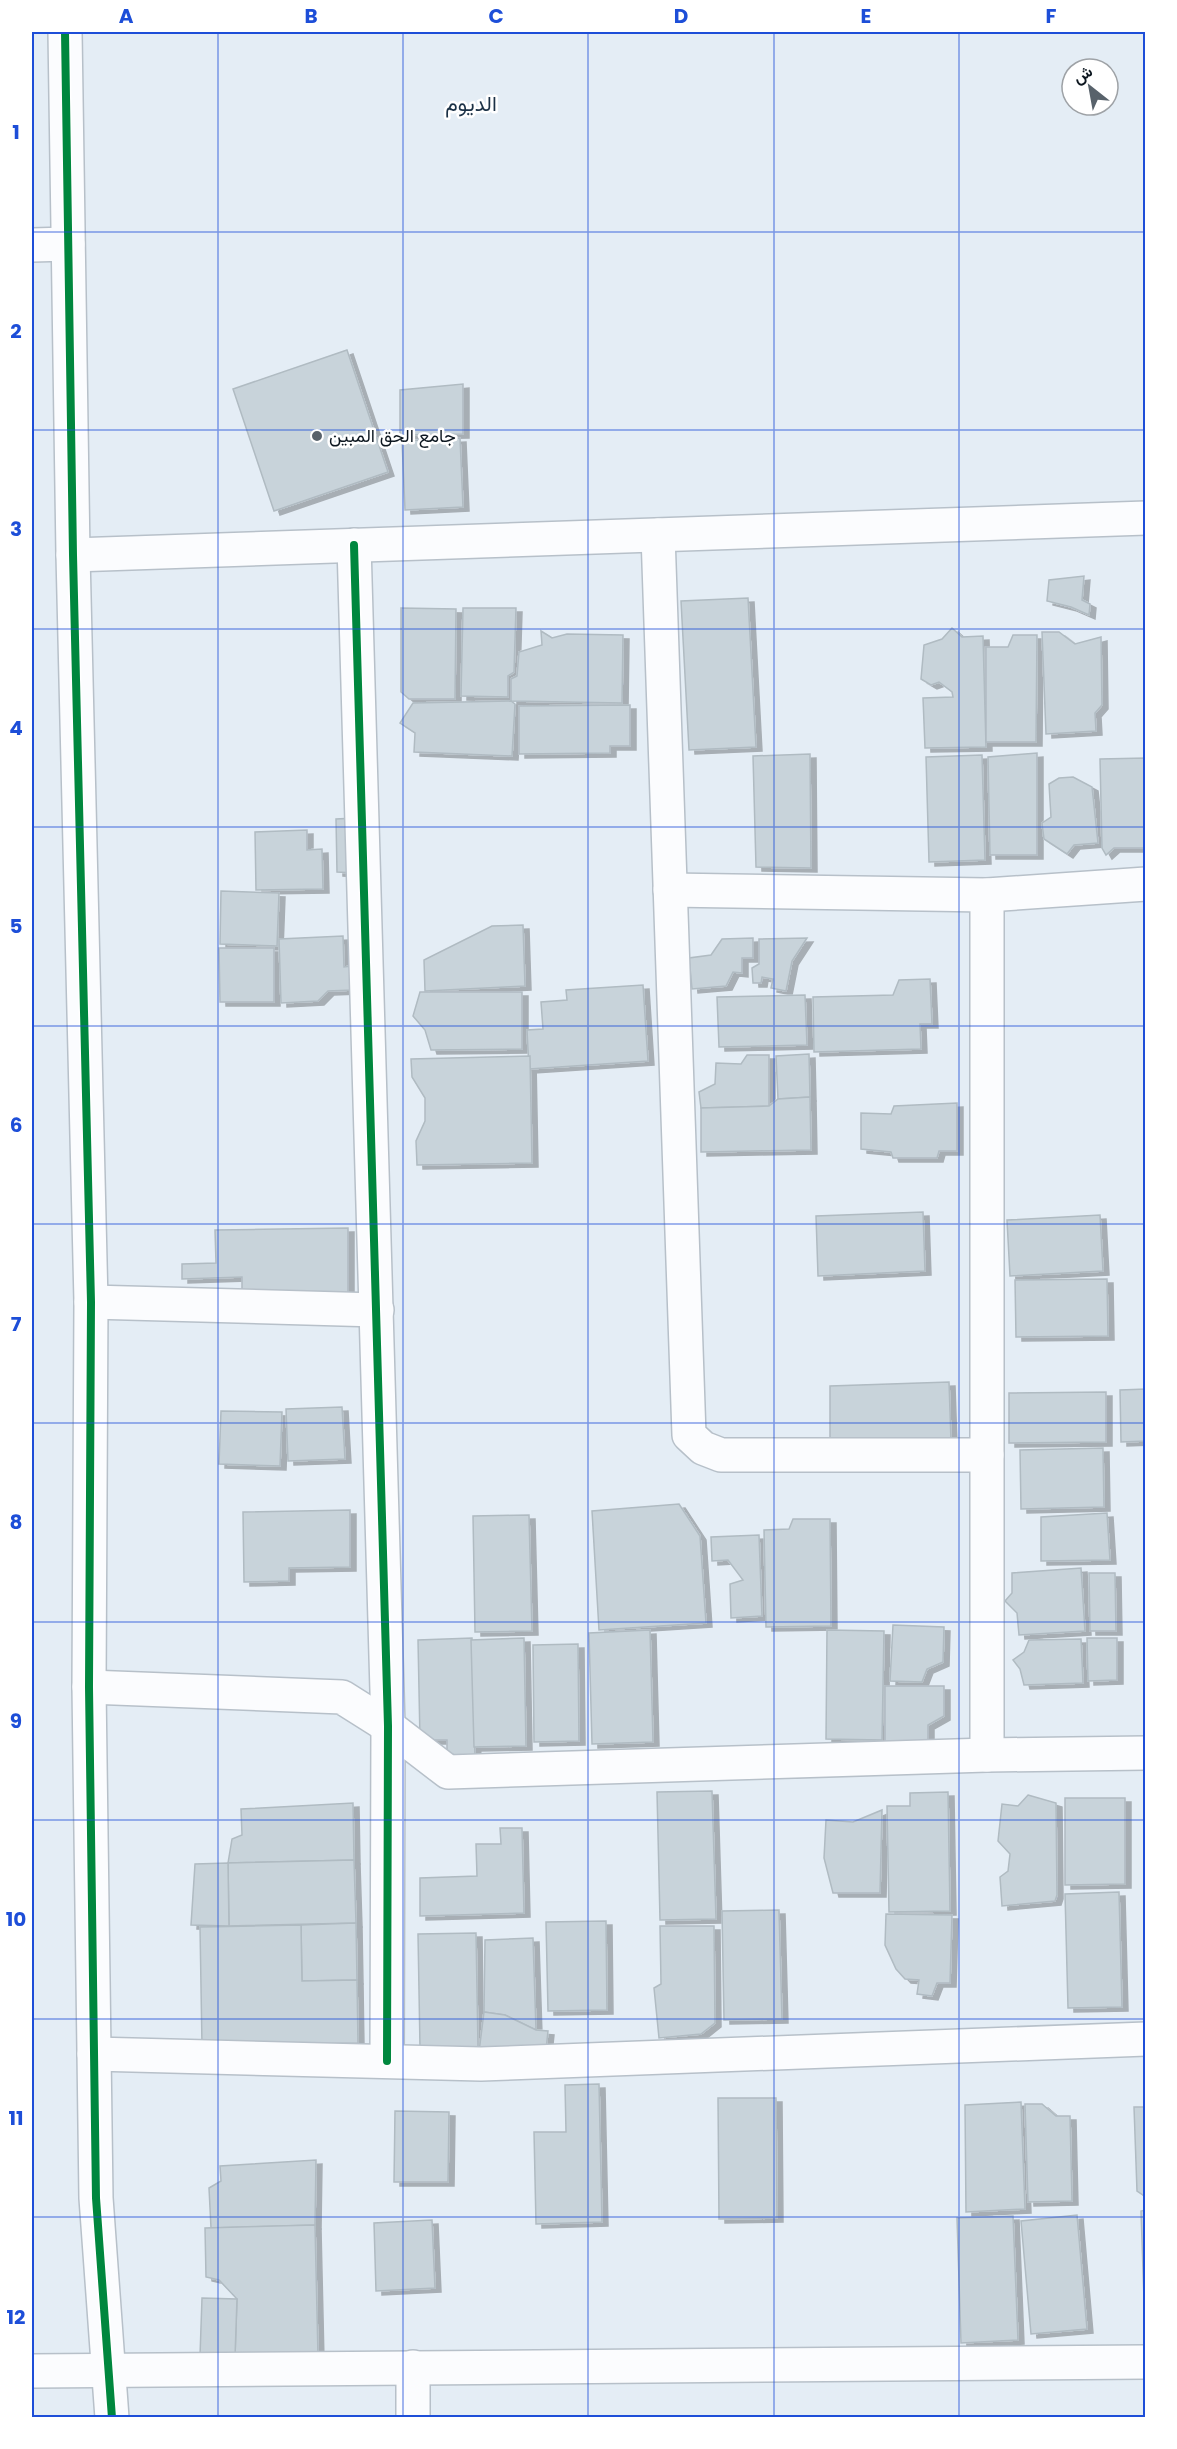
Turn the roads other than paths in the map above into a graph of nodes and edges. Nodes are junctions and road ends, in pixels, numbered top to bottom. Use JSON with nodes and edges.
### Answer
{"nodes":[{"id":1,"x":65,"y":32,"type":"edge"},
{"id":2,"x":68,"y":244,"type":"junction"},
{"id":3,"x":32,"y":245,"type":"edge"},
{"id":4,"x":1146,"y":518,"type":"edge"},
{"id":5,"x":658,"y":535,"type":"junction"},
{"id":6,"x":354,"y":545,"type":"junction"},
{"id":7,"x":73,"y":555,"type":"junction"},
{"id":8,"x":1146,"y":884,"type":"edge"},
{"id":9,"x":670,"y":890,"type":"junction"},
{"id":10,"x":987,"y":895,"type":"junction"},
{"id":11,"x":91,"y":1302,"type":"junction"},
{"id":12,"x":377,"y":1310,"type":"junction"},
{"id":13,"x":987,"y":1455,"type":"junction"},
{"id":14,"x":89,"y":1687,"type":"junction"},
{"id":15,"x":388,"y":1726,"type":"junction"},
{"id":16,"x":1146,"y":1753,"type":"edge"},
{"id":17,"x":987,"y":1755,"type":"junction"},
{"id":18,"x":1146,"y":2039,"type":"edge"},
{"id":19,"x":94,"y":2054,"type":"junction"},
{"id":20,"x":387,"y":2061,"type":"junction"},
{"id":21,"x":1146,"y":2362,"type":"edge"},
{"id":22,"x":413,"y":2367,"type":"junction"},
{"id":23,"x":109,"y":2369,"type":"junction"},
{"id":24,"x":32,"y":2371,"type":"edge"},
{"id":25,"x":112,"y":2418,"type":"edge"},
{"id":26,"x":413,"y":2418,"type":"edge"}],
"edges":[{"from":1,"to":2,"type":"street"},
{"from":2,"to":3,"type":"street"},
{"from":2,"to":7,"type":"street"},
{"from":4,"to":5,"type":"street"},
{"from":5,"to":6,"type":"street"},
{"from":5,"to":9,"type":"street"},
{"from":6,"to":7,"type":"street"},
{"from":6,"to":12,"type":"street"},
{"from":7,"to":11,"type":"street"},
{"from":8,"to":10,"type":"street"},
{"from":9,"to":10,"type":"street"},
{"from":9,"to":13,"type":"street"},
{"from":10,"to":13,"type":"street"},
{"from":11,"to":12,"type":"street"},
{"from":11,"to":14,"type":"street"},
{"from":12,"to":15,"type":"street"},
{"from":13,"to":17,"type":"street"},
{"from":14,"to":15,"type":"street"},
{"from":14,"to":19,"type":"street"},
{"from":15,"to":17,"type":"street"},
{"from":15,"to":20,"type":"street"},
{"from":16,"to":17,"type":"street"},
{"from":18,"to":20,"type":"street"},
{"from":19,"to":20,"type":"street"},
{"from":19,"to":23,"type":"street"},
{"from":21,"to":22,"type":"street"},
{"from":22,"to":23,"type":"street"},
{"from":22,"to":26,"type":"street"},
{"from":23,"to":24,"type":"street"},
{"from":23,"to":25,"type":"street"}]}
